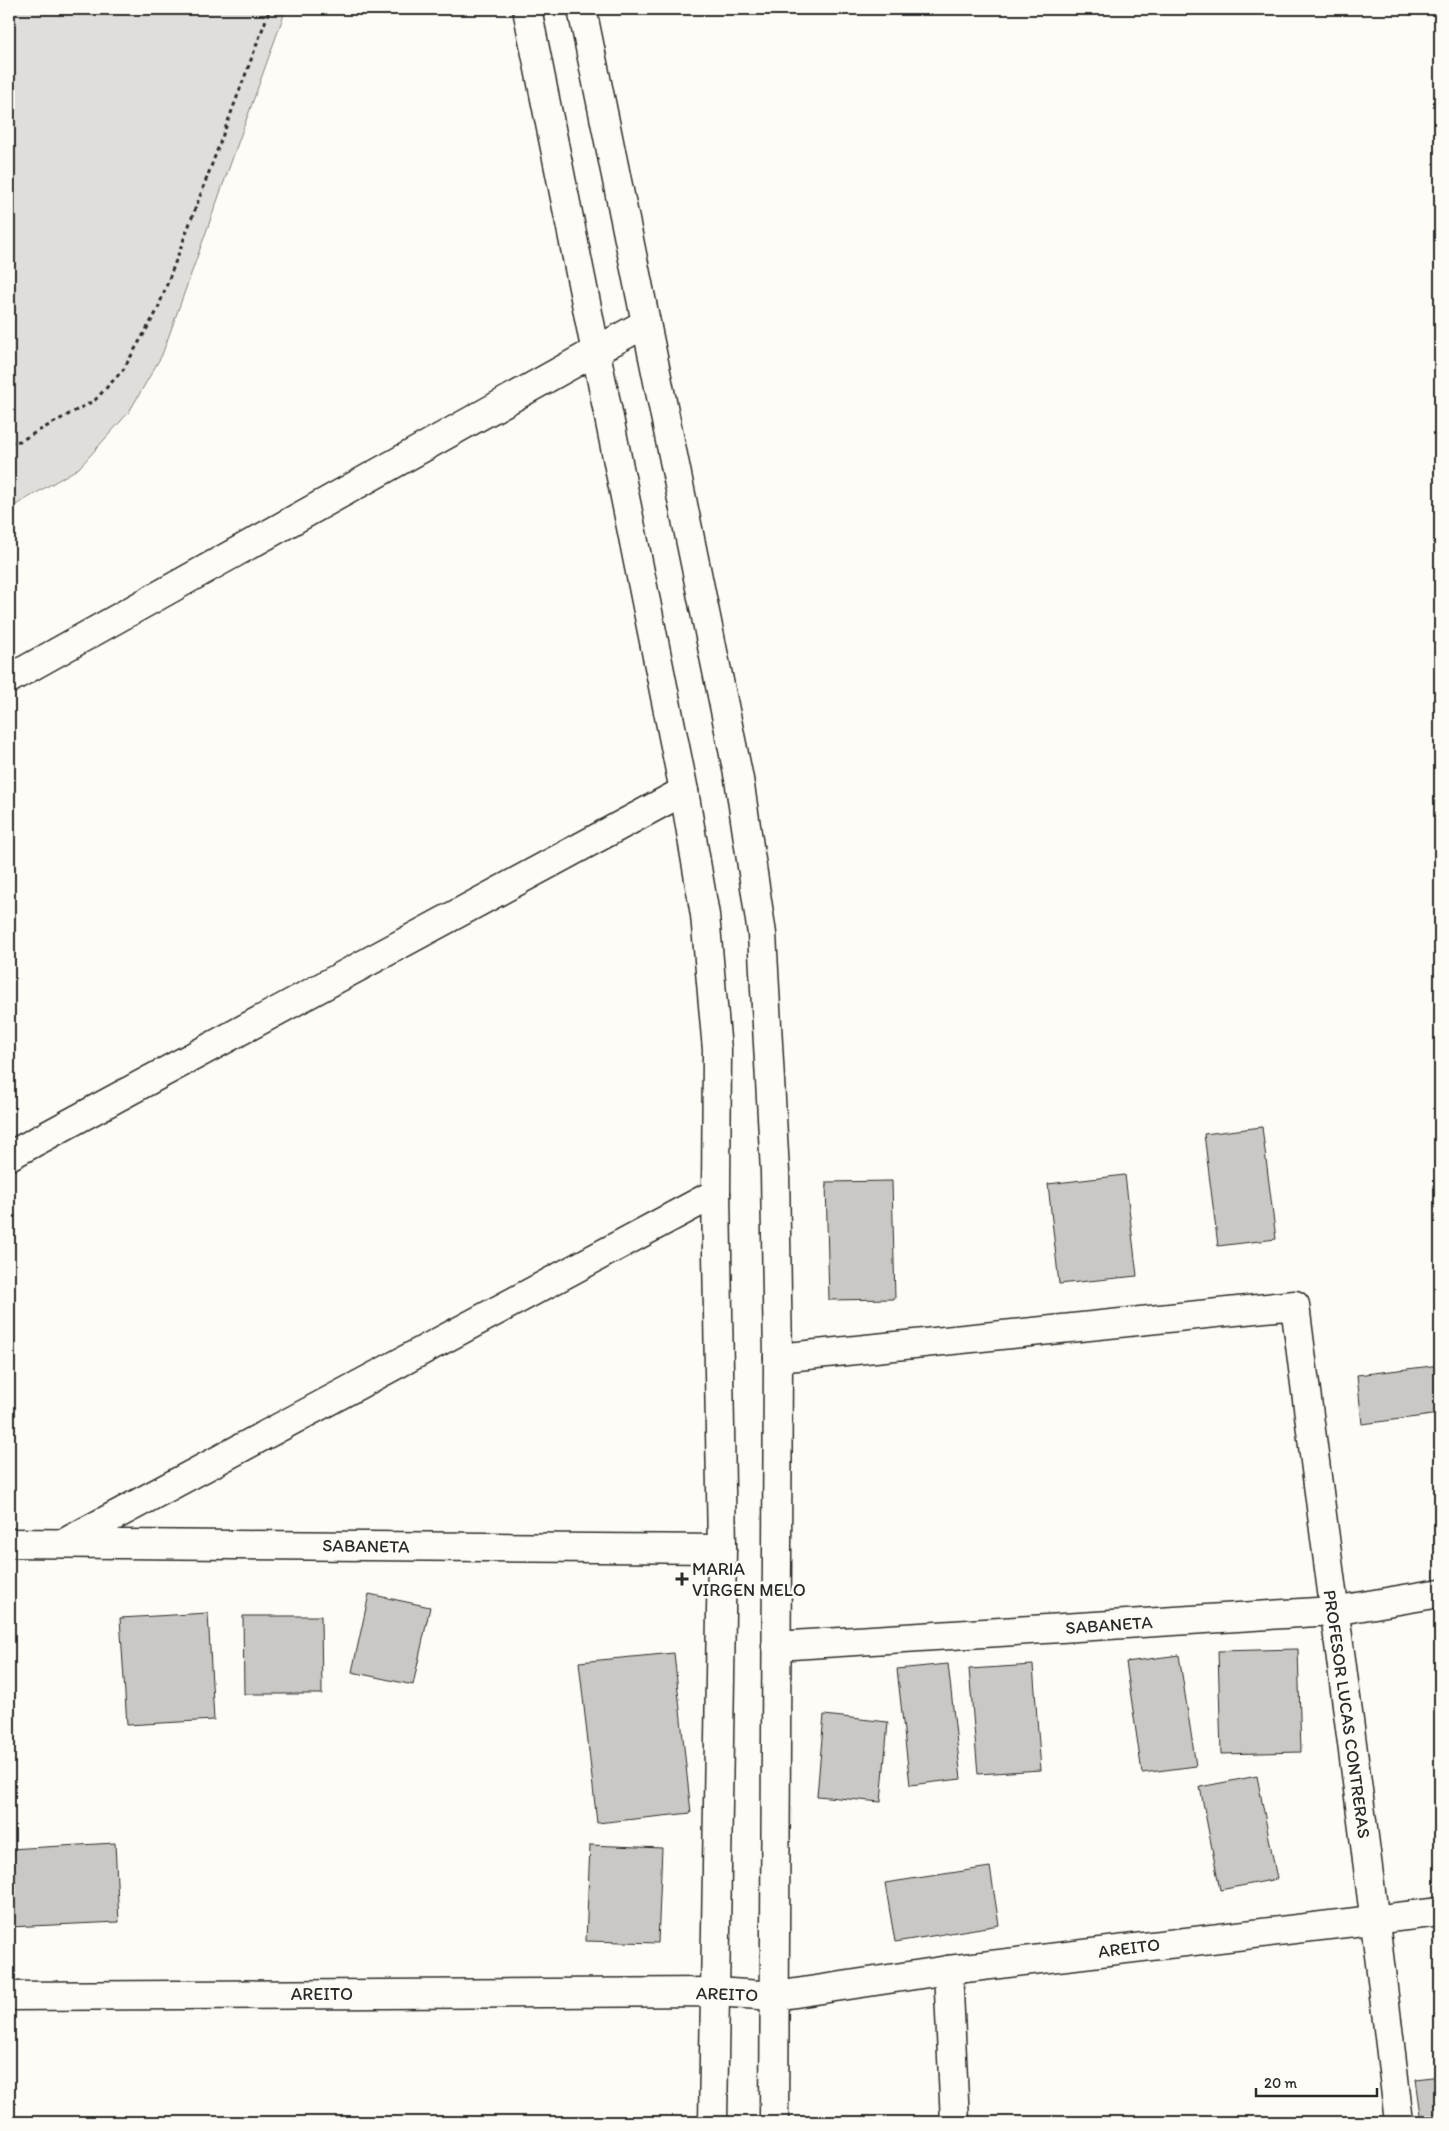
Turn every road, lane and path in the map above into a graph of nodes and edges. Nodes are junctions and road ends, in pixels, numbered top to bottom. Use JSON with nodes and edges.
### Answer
{"nodes":[{"id":1,"x":270,"y":9,"type":"edge"},
{"id":2,"x":527,"y":9,"type":"edge"},
{"id":3,"x":582,"y":9,"type":"edge"},
{"id":4,"x":646,"y":323,"type":"junction"},
{"id":5,"x":594,"y":352,"type":"junction"},
{"id":6,"x":9,"y":442,"type":"edge"},
{"id":7,"x":9,"y":679,"type":"edge"},
{"id":8,"x":684,"y":791,"type":"junction"},
{"id":9,"x":9,"y":1156,"type":"edge"},
{"id":10,"x":716,"y":1193,"type":"junction"},
{"id":11,"x":778,"y":1358,"type":"junction"},
{"id":12,"x":9,"y":1543,"type":"edge"},
{"id":13,"x":64,"y":1543,"type":"junction"},
{"id":14,"x":722,"y":1549,"type":"junction"},
{"id":15,"x":1440,"y":1593,"type":"edge"},
{"id":16,"x":1333,"y":1611,"type":"junction"},
{"id":17,"x":776,"y":1646,"type":"junction"},
{"id":18,"x":1440,"y":1912,"type":"edge"},
{"id":19,"x":1376,"y":1919,"type":"junction"},
{"id":20,"x":948,"y":1970,"type":"junction"},
{"id":21,"x":715,"y":1992,"type":"junction"},
{"id":22,"x":9,"y":1996,"type":"edge"},
{"id":23,"x":776,"y":1996,"type":"junction"},
{"id":24,"x":713,"y":2122,"type":"edge"},
{"id":25,"x":774,"y":2122,"type":"edge"},
{"id":26,"x":955,"y":2122,"type":"edge"},
{"id":27,"x":1399,"y":2122,"type":"edge"}],
"edges":[{"from":1,"to":6,"type":"path"},
{"from":2,"to":5,"type":"street"},
{"from":3,"to":4,"type":"street"},
{"from":4,"to":5,"type":"street"},
{"from":4,"to":11,"type":"street"},
{"from":5,"to":7,"type":"street"},
{"from":5,"to":8,"type":"street"},
{"from":8,"to":9,"type":"street"},
{"from":8,"to":10,"type":"street"},
{"from":10,"to":13,"type":"street"},
{"from":10,"to":14,"type":"street"},
{"from":11,"to":16,"type":"street","name":"PROFESOR LUCAS CONTRERAS"},
{"from":11,"to":17,"type":"street"},
{"from":12,"to":13,"type":"street","name":"SABANETA"},
{"from":13,"to":14,"type":"street","name":"SABANETA"},
{"from":14,"to":21,"type":"street"},
{"from":15,"to":16,"type":"street","name":"SABANETA"},
{"from":16,"to":17,"type":"street","name":"SABANETA"},
{"from":16,"to":19,"type":"street","name":"PROFESOR LUCAS CONTRERAS"},
{"from":17,"to":23,"type":"street"},
{"from":18,"to":19,"type":"street","name":"AREITO"},
{"from":19,"to":20,"type":"street","name":"AREITO"},
{"from":19,"to":27,"type":"street","name":"PROFESOR LUCAS CONTRERAS"},
{"from":20,"to":23,"type":"street","name":"AREITO"},
{"from":20,"to":26,"type":"street"},
{"from":21,"to":22,"type":"street","name":"AREITO"},
{"from":21,"to":23,"type":"street","name":"AREITO"},
{"from":21,"to":24,"type":"street"},
{"from":23,"to":25,"type":"street"}]}
